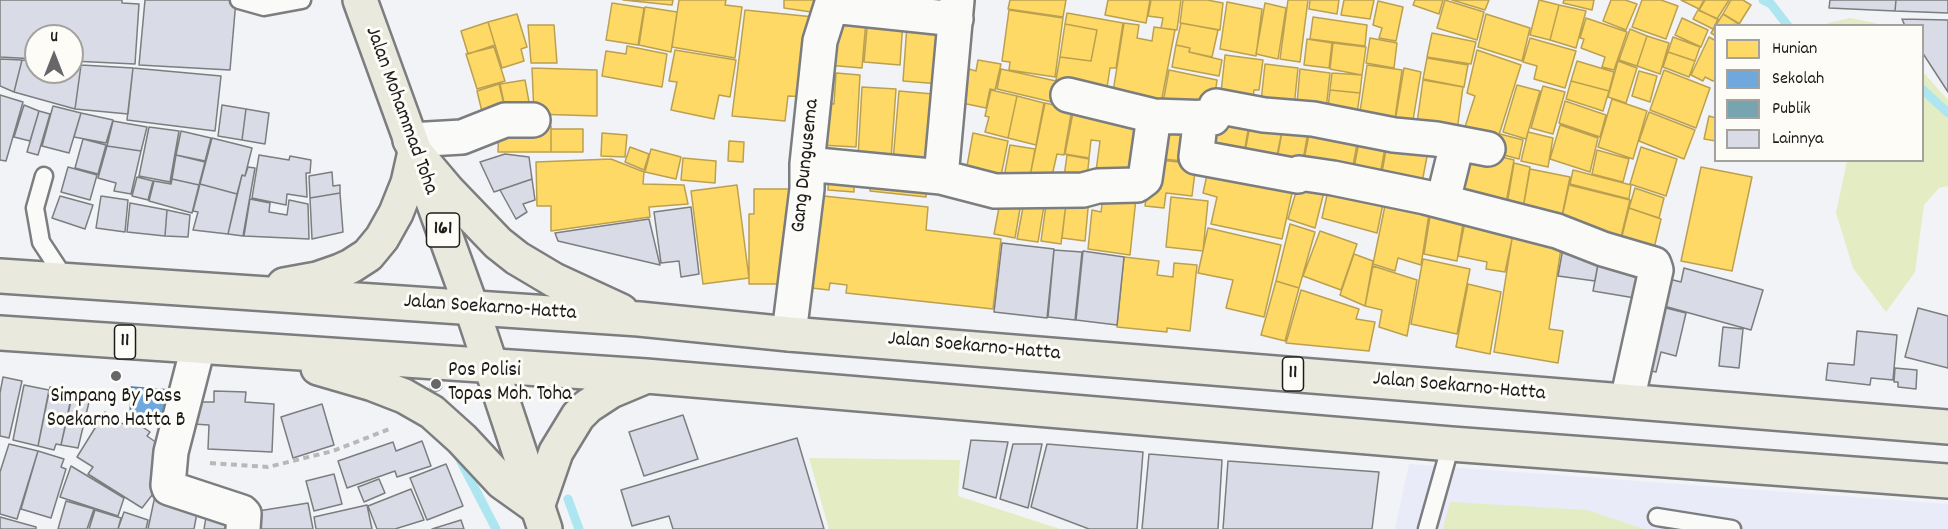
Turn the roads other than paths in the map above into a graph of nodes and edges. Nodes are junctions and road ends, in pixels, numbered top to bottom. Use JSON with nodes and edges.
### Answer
{"nodes":[{"id":1,"x":239,"y":0,"type":"edge"},
{"id":2,"x":302,"y":0,"type":"edge"},
{"id":3,"x":360,"y":0,"type":"edge"},
{"id":4,"x":833,"y":3,"type":"edge"},
{"id":5,"x":956,"y":10,"type":"edge"},
{"id":6,"x":1068,"y":95,"type":"dead end"},
{"id":7,"x":1154,"y":116,"type":"junction"},
{"id":8,"x":1201,"y":117,"type":"junction"},
{"id":9,"x":533,"y":120,"type":"dead end"},
{"id":10,"x":412,"y":146,"type":"junction"},
{"id":11,"x":807,"y":164,"type":"junction"},
{"id":12,"x":44,"y":176,"type":"dead end"},
{"id":13,"x":941,"y":177,"type":"junction"},
{"id":14,"x":1443,"y":201,"type":"junction"},
{"id":15,"x":0,"y":276,"type":"edge"},
{"id":16,"x":66,"y":280,"type":"junction"},
{"id":17,"x":244,"y":292,"type":"junction"},
{"id":18,"x":472,"y":309,"type":"junction"},
{"id":19,"x":639,"y":319,"type":"junction"},
{"id":20,"x":0,"y":333,"type":"edge"},
{"id":21,"x":789,"y":334,"type":"junction"},
{"id":22,"x":198,"y":347,"type":"junction"},
{"id":23,"x":250,"y":349,"type":"junction"},
{"id":24,"x":490,"y":367,"type":"junction"},
{"id":25,"x":646,"y":376,"type":"junction"},
{"id":26,"x":1628,"y":401,"type":"junction"},
{"id":27,"x":1948,"y":427,"type":"edge"},
{"id":28,"x":1452,"y":444,"type":"junction"},
{"id":29,"x":1948,"y":481,"type":"edge"},
{"id":30,"x":1657,"y":517,"type":"dead end"},
{"id":31,"x":541,"y":518,"type":"edge"},
{"id":32,"x":243,"y":529,"type":"edge"},
{"id":33,"x":1427,"y":529,"type":"edge"},
{"id":34,"x":1732,"y":529,"type":"edge"}],
"edges":[{"from":1,"to":2,"type":"lane"},
{"from":3,"to":10,"type":"main road","name":"Jalan Mohammad Toha","number":"161"},
{"from":4,"to":5,"type":"street"},
{"from":4,"to":11,"type":"street","name":"Gang Dungusema"},
{"from":5,"to":13,"type":"street"},
{"from":6,"to":7,"type":"street"},
{"from":7,"to":8,"type":"street"},
{"from":7,"to":13,"type":"street"},
{"from":8,"to":14,"type":"street"},
{"from":8,"to":14,"type":"street"},
{"from":9,"to":10,"type":"street"},
{"from":10,"to":17,"type":"main road"},
{"from":10,"to":18,"type":"main road","name":"Jalan Mohammad Toha","number":"161"},
{"from":10,"to":19,"type":"main road"},
{"from":11,"to":13,"type":"street"},
{"from":11,"to":21,"type":"street","name":"Gang Dungusema"},
{"from":12,"to":16,"type":"lane"},
{"from":14,"to":26,"type":"street"},
{"from":15,"to":16,"type":"main road","name":"Jalan Soekarno-Hatta","number":"11"},
{"from":16,"to":17,"type":"main road","name":"Jalan Soekarno-Hatta","number":"11"},
{"from":17,"to":18,"type":"main road","name":"Jalan Soekarno-Hatta","number":"11"},
{"from":18,"to":19,"type":"main road","name":"Jalan Soekarno-Hatta","number":"11"},
{"from":18,"to":24,"type":"main road","name":"Jalan Mohammad Toha","number":"161"},
{"from":19,"to":21,"type":"main road","name":"Jalan Soekarno-Hatta","number":"11"},
{"from":20,"to":22,"type":"main road","number":"11"},
{"from":21,"to":26,"type":"main road","name":"Jalan Soekarno-Hatta","number":"11"},
{"from":22,"to":23,"type":"main road","number":"11"},
{"from":22,"to":32,"type":"street"},
{"from":23,"to":24,"type":"main road","number":"11"},
{"from":23,"to":31,"type":"main road"},
{"from":24,"to":25,"type":"main road","number":"11"},
{"from":24,"to":31,"type":"main road","name":"Jalan Mohammad Toha","number":"161"},
{"from":25,"to":28,"type":"main road","number":"11"},
{"from":25,"to":31,"type":"main road"},
{"from":26,"to":27,"type":"main road","name":"Jalan Soekarno-Hatta","number":"11"},
{"from":28,"to":29,"type":"main road","number":"11"},
{"from":28,"to":33,"type":"lane"},
{"from":30,"to":34,"type":"lane"}]}
